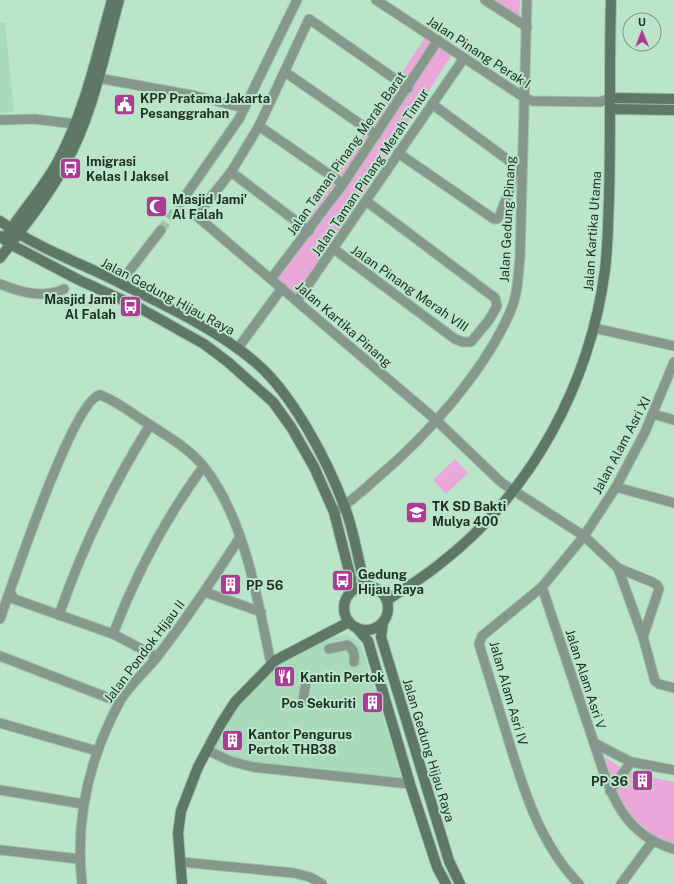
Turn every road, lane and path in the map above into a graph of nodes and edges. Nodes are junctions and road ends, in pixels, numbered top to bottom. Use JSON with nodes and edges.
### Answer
{"nodes":[{"id":1,"x":112,"y":0,"type":"edge"},
{"id":2,"x":120,"y":0,"type":"edge"},
{"id":3,"x":297,"y":0,"type":"edge"},
{"id":4,"x":376,"y":0,"type":"edge"},
{"id":5,"x":485,"y":0,"type":"edge"},
{"id":6,"x":527,"y":0,"type":"edge"},
{"id":7,"x":611,"y":0,"type":"edge"},
{"id":8,"x":527,"y":27,"type":"junction"},
{"id":9,"x":438,"y":40,"type":"junction"},
{"id":10,"x":464,"y":58,"type":"junction"},
{"id":11,"x":285,"y":72,"type":"junction"},
{"id":12,"x":98,"y":78,"type":"junction"},
{"id":13,"x":408,"y":88,"type":"junction"},
{"id":14,"x":526,"y":98,"type":"junction"},
{"id":15,"x":674,"y":99,"type":"edge"},
{"id":16,"x":605,"y":100,"type":"junction"},
{"id":17,"x":432,"y":104,"type":"junction"},
{"id":18,"x":244,"y":108,"type":"junction"},
{"id":19,"x":610,"y":109,"type":"junction"},
{"id":20,"x":674,"y":110,"type":"edge"},
{"id":21,"x":0,"y":120,"type":"edge"},
{"id":22,"x":75,"y":124,"type":"junction"},
{"id":23,"x":259,"y":126,"type":"junction"},
{"id":24,"x":376,"y":135,"type":"junction"},
{"id":25,"x":398,"y":153,"type":"junction"},
{"id":26,"x":231,"y":172,"type":"junction"},
{"id":27,"x":343,"y":184,"type":"junction"},
{"id":28,"x":181,"y":202,"type":"tunnel mouth"},
{"id":29,"x":366,"y":202,"type":"junction"},
{"id":30,"x":0,"y":221,"type":"edge"},
{"id":31,"x":162,"y":230,"type":"tunnel mouth"},
{"id":32,"x":14,"y":231,"type":"junction"},
{"id":33,"x":309,"y":231,"type":"junction"},
{"id":34,"x":4,"y":241,"type":"edge"},
{"id":35,"x":334,"y":249,"type":"junction"},
{"id":36,"x":0,"y":258,"type":"edge"},
{"id":37,"x":271,"y":279,"type":"junction"},
{"id":38,"x":120,"y":283,"type":"junction"},
{"id":39,"x":0,"y":284,"type":"edge"},
{"id":40,"x":282,"y":288,"type":"junction"},
{"id":41,"x":64,"y":289,"type":"dead end"},
{"id":42,"x":143,"y":295,"type":"junction"},
{"id":43,"x":297,"y":300,"type":"junction"},
{"id":44,"x":138,"y":307,"type":"junction"},
{"id":45,"x":594,"y":328,"type":"junction"},
{"id":46,"x":674,"y":346,"type":"edge"},
{"id":47,"x":238,"y":348,"type":"junction"},
{"id":48,"x":674,"y":362,"type":"edge"},
{"id":49,"x":653,"y":414,"type":"junction"},
{"id":50,"x":436,"y":420,"type":"junction"},
{"id":51,"x":674,"y":420,"type":"edge"},
{"id":52,"x":150,"y":425,"type":"junction"},
{"id":53,"x":203,"y":467,"type":"junction"},
{"id":54,"x":616,"y":487,"type":"junction"},
{"id":55,"x":513,"y":491,"type":"junction"},
{"id":56,"x":674,"y":503,"type":"edge"},
{"id":57,"x":345,"y":506,"type":"junction"},
{"id":58,"x":334,"y":512,"type":"junction"},
{"id":59,"x":584,"y":536,"type":"junction"},
{"id":60,"x":240,"y":537,"type":"junction"},
{"id":61,"x":618,"y":568,"type":"junction"},
{"id":62,"x":368,"y":585,"type":"junction"},
{"id":63,"x":542,"y":587,"type":"junction"},
{"id":64,"x":10,"y":592,"type":"junction"},
{"id":65,"x":205,"y":592,"type":"junction"},
{"id":66,"x":350,"y":592,"type":"junction"},
{"id":67,"x":387,"y":600,"type":"junction"},
{"id":68,"x":261,"y":612,"type":"junction"},
{"id":69,"x":59,"y":615,"type":"junction"},
{"id":70,"x":0,"y":619,"type":"edge"},
{"id":71,"x":348,"y":622,"type":"junction"},
{"id":72,"x":383,"y":622,"type":"junction"},
{"id":73,"x":357,"y":628,"type":"junction"},
{"id":74,"x":113,"y":634,"type":"junction"},
{"id":75,"x":643,"y":636,"type":"junction"},
{"id":76,"x":329,"y":649,"type":"dead end"},
{"id":77,"x":0,"y":656,"type":"edge"},
{"id":78,"x":157,"y":657,"type":"junction"},
{"id":79,"x":354,"y":662,"type":"dead end"},
{"id":80,"x":271,"y":664,"type":"junction"},
{"id":81,"x":307,"y":676,"type":"dead end"},
{"id":82,"x":674,"y":688,"type":"edge"},
{"id":83,"x":303,"y":701,"type":"dead end"},
{"id":84,"x":120,"y":702,"type":"junction"},
{"id":85,"x":0,"y":723,"type":"edge"},
{"id":86,"x":594,"y":743,"type":"junction"},
{"id":87,"x":207,"y":750,"type":"junction"},
{"id":88,"x":97,"y":751,"type":"junction"},
{"id":89,"x":632,"y":762,"type":"junction"},
{"id":90,"x":674,"y":770,"type":"edge"},
{"id":91,"x":410,"y":784,"type":"junction"},
{"id":92,"x":0,"y":790,"type":"edge"},
{"id":93,"x":610,"y":790,"type":"junction"},
{"id":94,"x":83,"y":804,"type":"junction"},
{"id":95,"x":652,"y":842,"type":"junction"},
{"id":96,"x":674,"y":849,"type":"edge"},
{"id":97,"x":0,"y":850,"type":"edge"},
{"id":98,"x":79,"y":859,"type":"junction"},
{"id":99,"x":181,"y":862,"type":"junction"},
{"id":100,"x":82,"y":884,"type":"edge"},
{"id":101,"x":182,"y":884,"type":"edge"},
{"id":102,"x":322,"y":884,"type":"edge"},
{"id":103,"x":446,"y":884,"type":"edge"},
{"id":104,"x":460,"y":884,"type":"edge"},
{"id":105,"x":579,"y":884,"type":"edge"},
{"id":106,"x":621,"y":884,"type":"edge"}],
"edges":[{"from":1,"to":22,"type":"main road"},
{"from":2,"to":12,"type":"main road"},
{"from":3,"to":18,"type":"street"},
{"from":4,"to":9,"type":"street","name":"Jalan Pinang Perak I"},
{"from":5,"to":8,"type":"street"},
{"from":6,"to":8,"type":"street","name":"Jalan Gedung Pinang"},
{"from":7,"to":16,"type":"main road","name":"Jalan Kartika Utama"},
{"from":8,"to":14,"type":"street","name":"Jalan Gedung Pinang"},
{"from":9,"to":10,"type":"street","name":"Jalan Pinang Perak I"},
{"from":9,"to":13,"type":"street","name":"Jalan Taman Pinang Merah Barat"},
{"from":10,"to":14,"type":"street","name":"Jalan Pinang Perak I"},
{"from":10,"to":17,"type":"street","name":"Jalan Taman Pinang Merah Timur"},
{"from":11,"to":13,"type":"street"},
{"from":11,"to":23,"type":"street"},
{"from":11,"to":24,"type":"street"},
{"from":12,"to":18,"type":"street"},
{"from":12,"to":32,"type":"main road"},
{"from":13,"to":24,"type":"street","name":"Jalan Taman Pinang Merah Barat"},
{"from":14,"to":16,"type":"street","name":"Jalan Pinang Perak I"},
{"from":14,"to":50,"type":"street","name":"Jalan Gedung Pinang"},
{"from":15,"to":16,"type":"main road"},
{"from":16,"to":19,"type":"main road","name":"Jalan Kartika Utama"},
{"from":17,"to":25,"type":"street","name":"Jalan Taman Pinang Merah Timur"},
{"from":17,"to":25,"type":"street"},
{"from":18,"to":28,"type":"street"},
{"from":19,"to":20,"type":"main road"},
{"from":19,"to":45,"type":"main road","name":"Jalan Kartika Utama"},
{"from":21,"to":22,"type":"street"},
{"from":22,"to":32,"type":"main road"},
{"from":23,"to":26,"type":"street"},
{"from":23,"to":27,"type":"street"},
{"from":24,"to":27,"type":"street","name":"Jalan Taman Pinang Merah Barat"},
{"from":25,"to":29,"type":"street","name":"Jalan Taman Pinang Merah Timur"},
{"from":26,"to":33,"type":"street"},
{"from":26,"to":37,"type":"street","name":"Jalan Kartika Pinang"},
{"from":27,"to":33,"type":"street","name":"Jalan Taman Pinang Merah Barat"},
{"from":29,"to":35,"type":"street","name":"Jalan Taman Pinang Merah Timur"},
{"from":29,"to":35,"type":"street","name":"Jalan Pinang Merah VIII"},
{"from":30,"to":32,"type":"main road","name":"Jalan Gedung Hijau Raya"},
{"from":31,"to":38,"type":"street"},
{"from":32,"to":34,"type":"main road"},
{"from":32,"to":38,"type":"main road","name":"Jalan Gedung Hijau Raya"},
{"from":33,"to":37,"type":"street","name":"Jalan Taman Pinang Merah Barat"},
{"from":34,"to":36,"type":"main road"},
{"from":34,"to":44,"type":"main road","name":"Jalan Gedung Hijau Raya"},
{"from":35,"to":43,"type":"street","name":"Jalan Taman Pinang Merah Timur"},
{"from":37,"to":40,"type":"street","name":"Jalan Kartika Pinang"},
{"from":38,"to":42,"type":"main road","name":"Jalan Gedung Hijau Raya"},
{"from":39,"to":41,"type":"street"},
{"from":40,"to":43,"type":"street","name":"Jalan Kartika Pinang"},
{"from":40,"to":47,"type":"street"},
{"from":42,"to":44,"type":"main road"},
{"from":42,"to":47,"type":"main road","name":"Jalan Gedung Hijau Raya"},
{"from":43,"to":50,"type":"street","name":"Jalan Kartika Pinang"},
{"from":44,"to":58,"type":"main road","name":"Jalan Gedung Hijau Raya"},
{"from":45,"to":46,"type":"street"},
{"from":45,"to":55,"type":"main road","name":"Jalan Kartika Utama"},
{"from":47,"to":57,"type":"main road","name":"Jalan Gedung Hijau Raya"},
{"from":48,"to":49,"type":"street","name":"Jalan Alam Asri XI"},
{"from":49,"to":51,"type":"street"},
{"from":49,"to":54,"type":"street","name":"Jalan Alam Asri XI"},
{"from":50,"to":55,"type":"street","name":"Jalan Kartika Pinang"},
{"from":50,"to":57,"type":"street","name":"Jalan Gedung Pinang"},
{"from":52,"to":53,"type":"street"},
{"from":52,"to":64,"type":"street"},
{"from":52,"to":69,"type":"street"},
{"from":53,"to":60,"type":"street"},
{"from":53,"to":74,"type":"street"},
{"from":54,"to":56,"type":"street"},
{"from":54,"to":59,"type":"street","name":"Jalan Alam Asri XI"},
{"from":55,"to":59,"type":"street","name":"Jalan Kartika Pinang"},
{"from":55,"to":67,"type":"main road","name":"Jalan Kartika Utama"},
{"from":57,"to":58,"type":"street","name":"Jalan Gedung Pinang"},
{"from":57,"to":62,"type":"main road","name":"Jalan Gedung Hijau Raya"},
{"from":58,"to":66,"type":"main road","name":"Jalan Gedung Hijau Raya"},
{"from":59,"to":61,"type":"street","name":"Jalan Kartika Pinang"},
{"from":59,"to":63,"type":"street","name":"Jalan Alam Asri IV"},
{"from":60,"to":65,"type":"street","name":"Jalan Pondok Hijau II"},
{"from":60,"to":68,"type":"street"},
{"from":61,"to":75,"type":"street"},
{"from":61,"to":75,"type":"street"},
{"from":62,"to":66,"type":"main road"},
{"from":62,"to":67,"type":"main road"},
{"from":63,"to":86,"type":"street","name":"Jalan Alam Asri V"},
{"from":63,"to":105,"type":"street","name":"Jalan Alam Asri IV"},
{"from":64,"to":69,"type":"street"},
{"from":64,"to":70,"type":"street"},
{"from":65,"to":68,"type":"street"},
{"from":65,"to":78,"type":"street","name":"Jalan Pondok Hijau II"},
{"from":66,"to":71,"type":"main road"},
{"from":67,"to":72,"type":"main road"},
{"from":68,"to":80,"type":"street"},
{"from":69,"to":74,"type":"street"},
{"from":71,"to":73,"type":"main road"},
{"from":71,"to":80,"type":"main road"},
{"from":72,"to":73,"type":"main road"},
{"from":72,"to":104,"type":"main road","name":"Jalan Gedung Hijau Raya"},
{"from":73,"to":91,"type":"main road","name":"Jalan Gedung Hijau Raya"},
{"from":74,"to":78,"type":"street"},
{"from":75,"to":82,"type":"street"},
{"from":76,"to":79,"type":"street"},
{"from":77,"to":84,"type":"street"},
{"from":78,"to":84,"type":"street","name":"Jalan Pondok Hijau II"},
{"from":80,"to":87,"type":"main road"},
{"from":81,"to":83,"type":"street"},
{"from":84,"to":88,"type":"street","name":"Jalan Pondok Hijau II"},
{"from":85,"to":88,"type":"street"},
{"from":86,"to":89,"type":"street","name":"Jalan Alam Asri V"},
{"from":86,"to":93,"type":"street"},
{"from":87,"to":91,"type":"street"},
{"from":87,"to":99,"type":"main road"},
{"from":88,"to":94,"type":"street","name":"Jalan Pondok Hijau II"},
{"from":89,"to":90,"type":"street","name":"Jalan Alam Asri V"},
{"from":89,"to":93,"type":"street"},
{"from":91,"to":103,"type":"main road","name":"Jalan Gedung Hijau Raya"},
{"from":92,"to":94,"type":"street"},
{"from":93,"to":95,"type":"street"},
{"from":94,"to":98,"type":"street","name":"Jalan Pondok Hijau II"},
{"from":95,"to":96,"type":"street"},
{"from":95,"to":106,"type":"street"},
{"from":97,"to":98,"type":"street"},
{"from":98,"to":100,"type":"street","name":"Jalan Pondok Hijau II"},
{"from":99,"to":101,"type":"main road"},
{"from":99,"to":102,"type":"street"}]}
